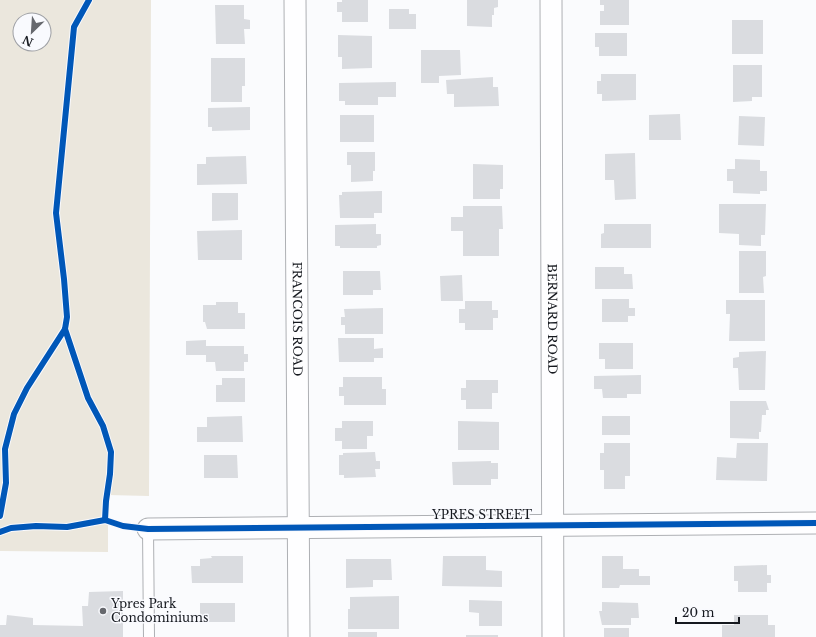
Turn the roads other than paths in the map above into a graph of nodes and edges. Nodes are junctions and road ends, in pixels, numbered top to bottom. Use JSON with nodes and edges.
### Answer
{"nodes":[{"id":1,"x":295,"y":0,"type":"edge"},
{"id":2,"x":550,"y":0,"type":"edge"},
{"id":3,"x":816,"y":524,"type":"edge"},
{"id":4,"x":552,"y":525,"type":"junction"},
{"id":5,"x":298,"y":527,"type":"junction"},
{"id":6,"x":148,"y":529,"type":"joint"},
{"id":7,"x":149,"y":637,"type":"edge"},
{"id":8,"x":299,"y":637,"type":"edge"},
{"id":9,"x":553,"y":637,"type":"edge"}],
"edges":[{"from":1,"to":5,"type":"street","name":"FRANCOIS ROAD"},
{"from":2,"to":4,"type":"street","name":"BERNARD ROAD"},
{"from":3,"to":4,"type":"street","name":"YPRES STREET"},
{"from":4,"to":5,"type":"street","name":"YPRES STREET"},
{"from":4,"to":9,"type":"street","name":"BERNARD ROAD"},
{"from":5,"to":6,"type":"street","name":"YPRES STREET"},
{"from":5,"to":8,"type":"street","name":"FRANCOIS ROAD"},
{"from":6,"to":7,"type":"lane"}]}
